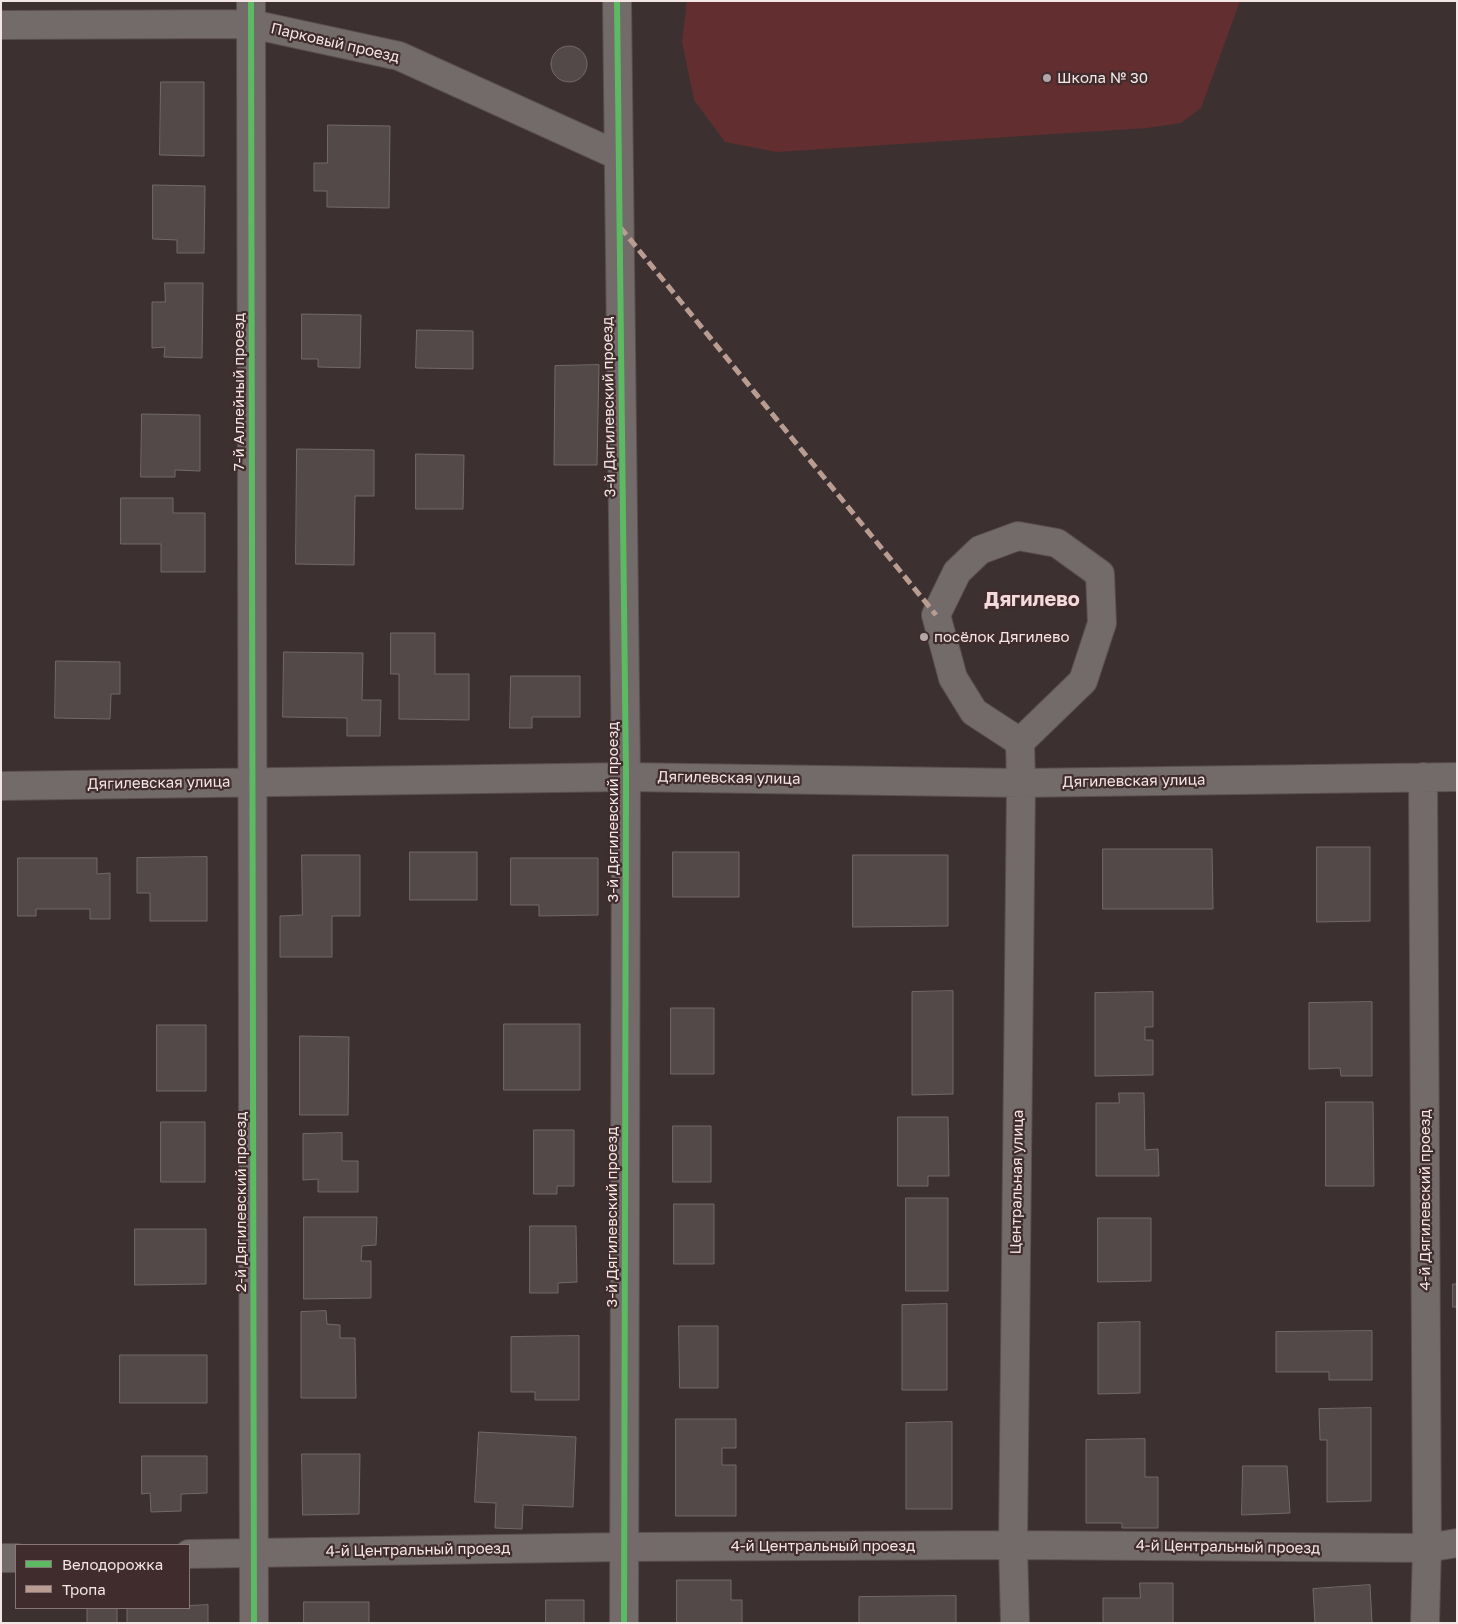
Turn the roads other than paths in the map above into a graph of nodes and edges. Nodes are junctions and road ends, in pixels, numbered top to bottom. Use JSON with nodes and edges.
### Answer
{"nodes":[{"id":1,"x":616,"y":1,"type":"edge"},
{"id":2,"x":251,"y":13,"type":"edge"},
{"id":3,"x":1,"y":25,"type":"edge"},
{"id":4,"x":617,"y":155,"type":"junction"},
{"id":5,"x":1020,"y":742,"type":"junction"},
{"id":6,"x":626,"y":777,"type":"junction"},
{"id":7,"x":1423,"y":777,"type":"junction"},
{"id":8,"x":1457,"y":777,"type":"edge"},
{"id":9,"x":252,"y":782,"type":"junction"},
{"id":10,"x":1021,"y":783,"type":"junction"},
{"id":11,"x":1,"y":786,"type":"edge"},
{"id":12,"x":1457,"y":1543,"type":"edge"},
{"id":13,"x":1014,"y":1544,"type":"junction"},
{"id":14,"x":623,"y":1547,"type":"junction"},
{"id":15,"x":1427,"y":1548,"type":"junction"},
{"id":16,"x":254,"y":1553,"type":"junction"},
{"id":17,"x":190,"y":1554,"type":"edge"},
{"id":18,"x":1,"y":1558,"type":"edge"},
{"id":19,"x":15,"y":1558,"type":"edge"},
{"id":20,"x":254,"y":1623,"type":"edge"},
{"id":21,"x":624,"y":1623,"type":"edge"},
{"id":22,"x":1015,"y":1623,"type":"edge"},
{"id":23,"x":1425,"y":1623,"type":"edge"}],
"edges":[{"from":1,"to":4,"type":"street","name":"3-й Дягилевский проезд"},
{"from":2,"to":3,"type":"street","name":"Парковый проезд"},
{"from":2,"to":4,"type":"street","name":"Парковый проезд"},
{"from":2,"to":9,"type":"street","name":"7-й Аллейный проезд"},
{"from":4,"to":6,"type":"street","name":"3-й Дягилевский проезд"},
{"from":5,"to":5,"type":"street"},
{"from":5,"to":10,"type":"street","name":"Центральная улица"},
{"from":6,"to":9,"type":"street","name":"Дягилевская улица"},
{"from":6,"to":10,"type":"street","name":"Дягилевская улица"},
{"from":6,"to":14,"type":"street","name":"3-й Дягилевский проезд"},
{"from":7,"to":8,"type":"street","name":"Дягилевская улица"},
{"from":7,"to":10,"type":"street","name":"Дягилевская улица"},
{"from":7,"to":15,"type":"street","name":"4-й Дягилевский проезд"},
{"from":9,"to":11,"type":"street","name":"Дягилевская улица"},
{"from":9,"to":16,"type":"street","name":"2-й Дягилевский проезд"},
{"from":10,"to":13,"type":"street","name":"Центральная улица"},
{"from":12,"to":15,"type":"street","name":"4-й Центральный проезд"},
{"from":13,"to":14,"type":"street","name":"4-й Центральный проезд"},
{"from":13,"to":15,"type":"street","name":"4-й Центральный проезд"},
{"from":13,"to":22,"type":"street","name":"Центральная улица"},
{"from":14,"to":16,"type":"street","name":"4-й Центральный проезд"},
{"from":14,"to":21,"type":"street","name":"3-й Дягилевский проезд"},
{"from":15,"to":23,"type":"street","name":"4-й Дягилевский проезд"},
{"from":16,"to":17,"type":"street","name":"4-й Центральный проезд"},
{"from":16,"to":20,"type":"street","name":"2-й Дягилевский проезд"},
{"from":18,"to":19,"type":"street"}]}
